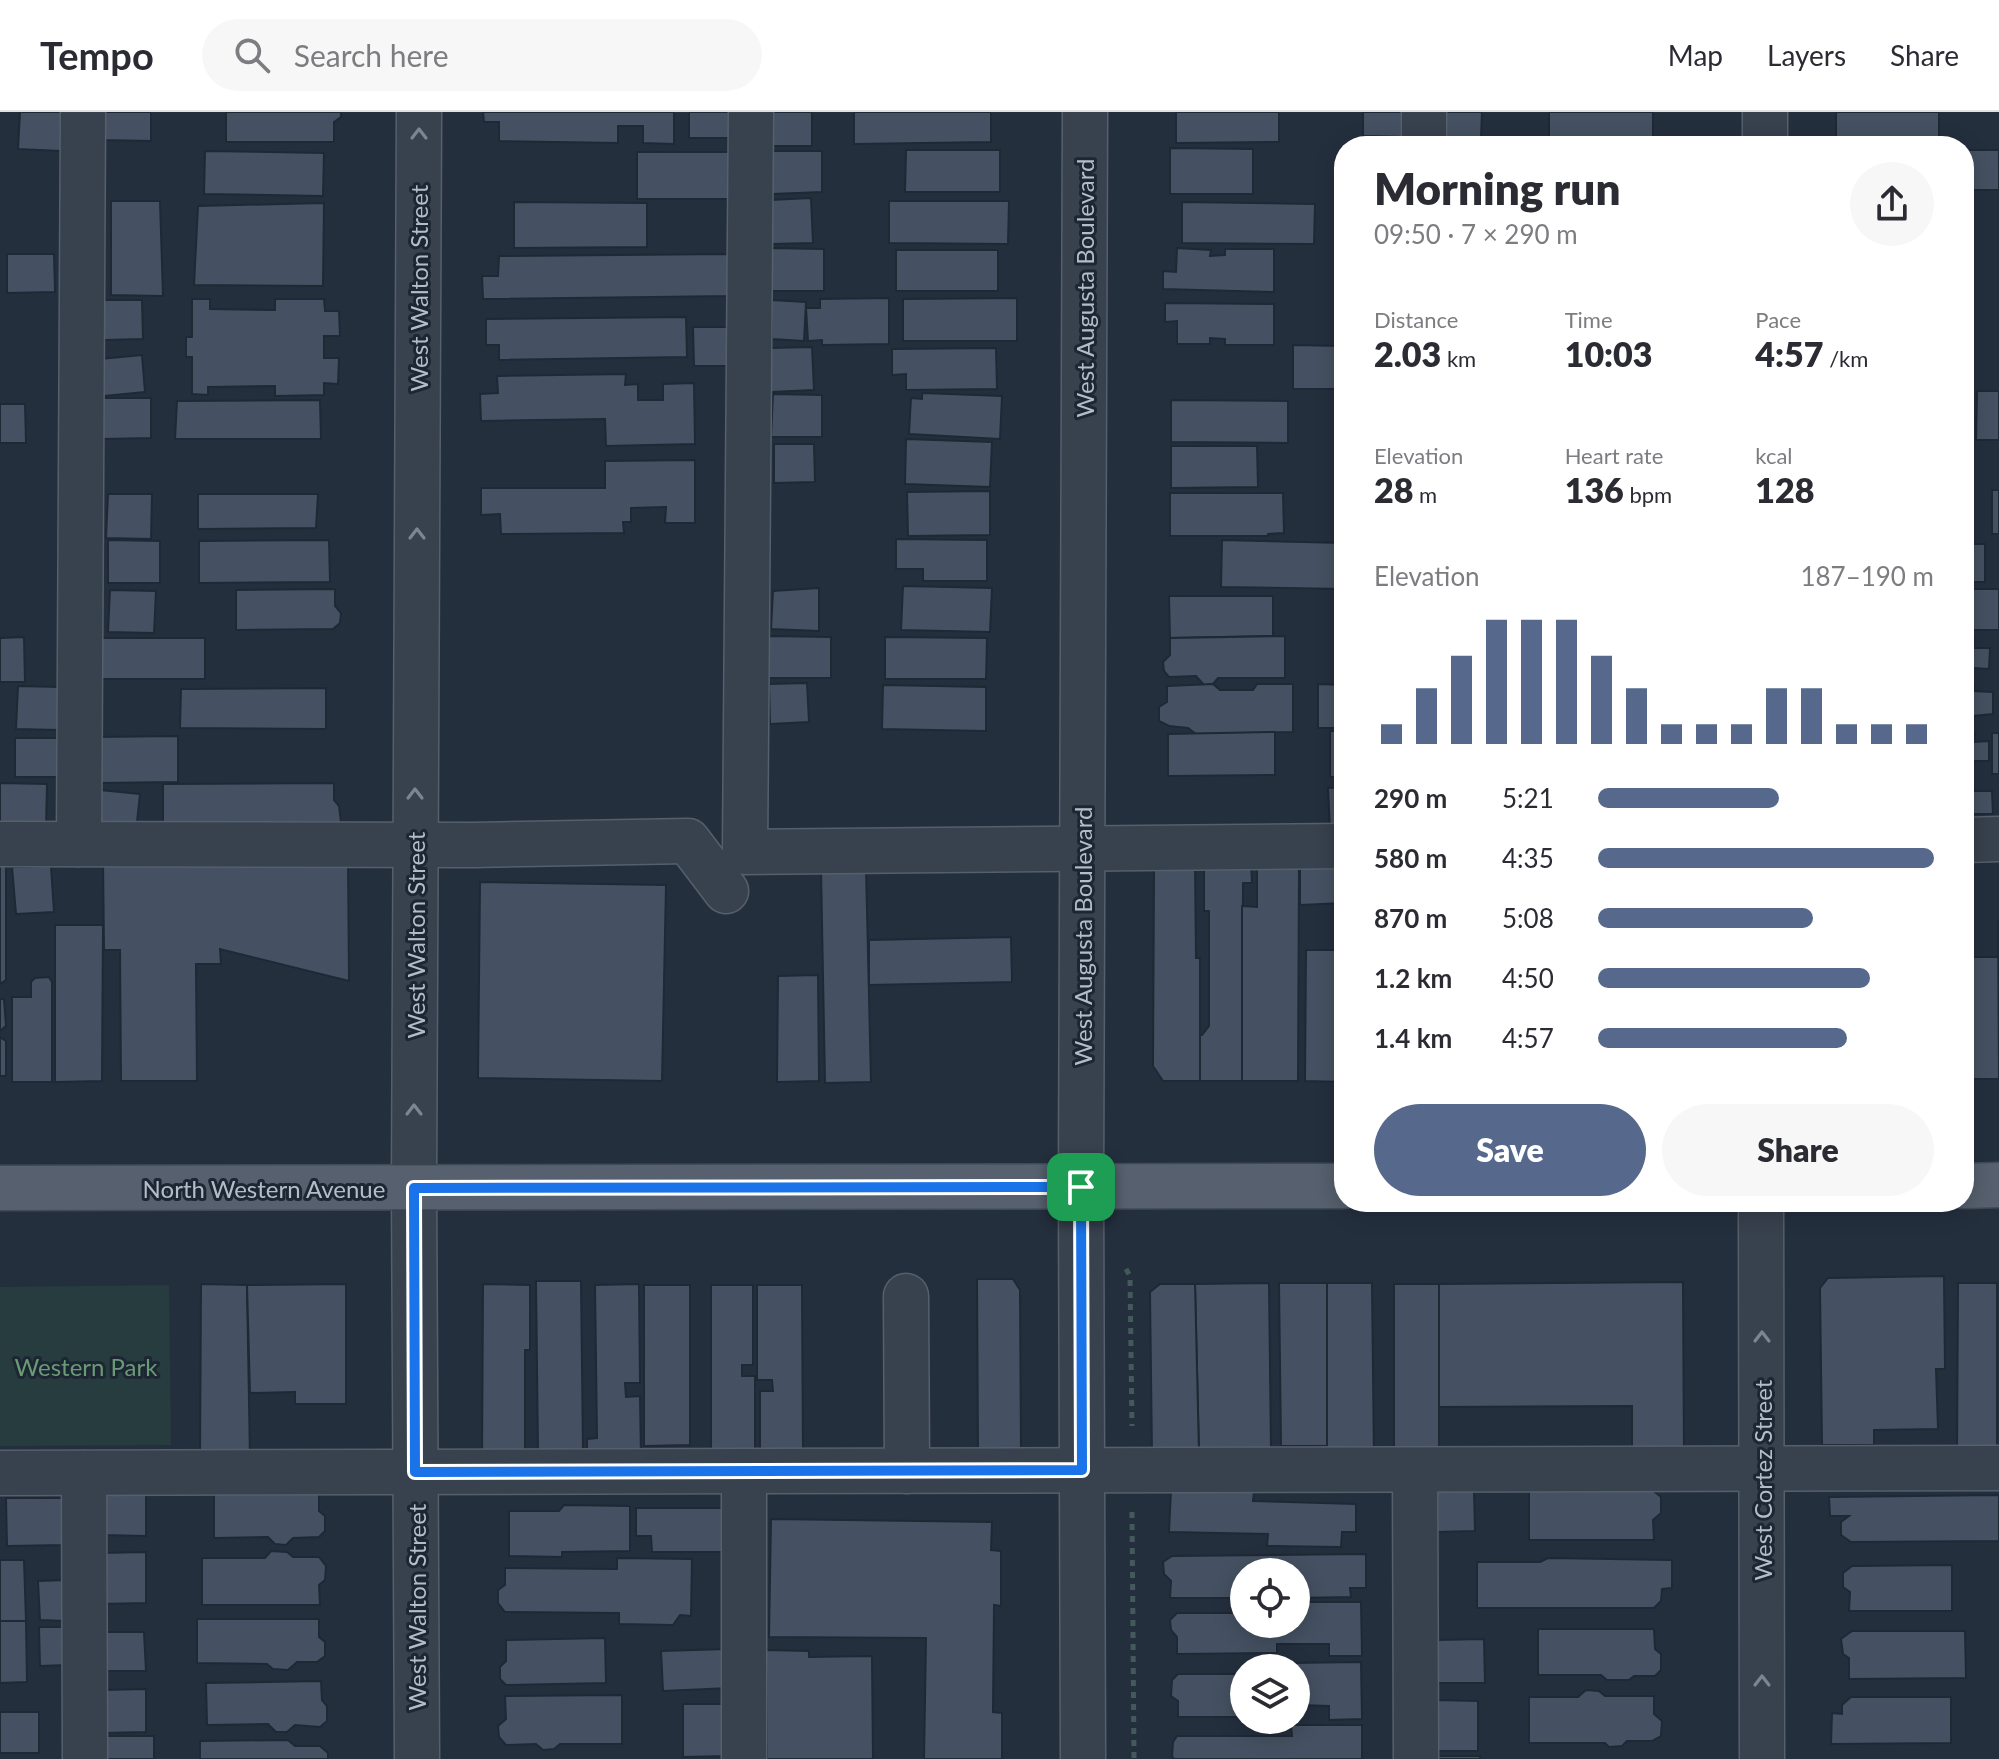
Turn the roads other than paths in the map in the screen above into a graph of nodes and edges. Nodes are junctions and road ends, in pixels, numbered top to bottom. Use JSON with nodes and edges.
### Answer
{"nodes":[{"id":1,"x":83,"y":112,"type":"edge"},
{"id":2,"x":419,"y":112,"type":"edge"},
{"id":3,"x":751,"y":112,"type":"edge"},
{"id":4,"x":1085,"y":112,"type":"edge"},
{"id":5,"x":1424,"y":112,"type":"edge"},
{"id":6,"x":1765,"y":112,"type":"edge"},
{"id":7,"x":1424,"y":136,"type":"edge"},
{"id":8,"x":1765,"y":136,"type":"edge"},
{"id":9,"x":1999,"y":839,"type":"edge"},
{"id":10,"x":1974,"y":840,"type":"edge"},
{"id":11,"x":0,"y":844,"type":"edge"},
{"id":12,"x":79,"y":844,"type":"junction"},
{"id":13,"x":415,"y":845,"type":"junction"},
{"id":14,"x":1334,"y":846,"type":"edge"},
{"id":15,"x":1082,"y":849,"type":"junction"},
{"id":16,"x":726,"y":891,"type":"dead end"},
{"id":17,"x":1999,"y":1185,"type":"edge"},
{"id":18,"x":1334,"y":1186,"type":"edge"},
{"id":19,"x":1974,"y":1186,"type":"edge"},
{"id":20,"x":1081,"y":1187,"type":"junction"},
{"id":21,"x":0,"y":1188,"type":"edge"},
{"id":22,"x":414,"y":1188,"type":"junction"},
{"id":23,"x":1761,"y":1212,"type":"edge"},
{"id":24,"x":906,"y":1296,"type":"dead end"},
{"id":25,"x":1999,"y":1468,"type":"edge"},
{"id":26,"x":1761,"y":1469,"type":"junction"},
{"id":27,"x":1082,"y":1470,"type":"junction"},
{"id":28,"x":1415,"y":1470,"type":"junction"},
{"id":29,"x":744,"y":1471,"type":"junction"},
{"id":30,"x":907,"y":1471,"type":"junction"},
{"id":31,"x":415,"y":1472,"type":"junction"},
{"id":32,"x":0,"y":1473,"type":"edge"},
{"id":33,"x":84,"y":1473,"type":"junction"},
{"id":34,"x":85,"y":1759,"type":"edge"},
{"id":35,"x":417,"y":1759,"type":"edge"},
{"id":36,"x":744,"y":1759,"type":"edge"},
{"id":37,"x":1083,"y":1759,"type":"edge"},
{"id":38,"x":1416,"y":1759,"type":"edge"},
{"id":39,"x":1762,"y":1759,"type":"edge"}],
"edges":[{"from":1,"to":12,"type":"street"},
{"from":13,"to":2,"type":"street","name":"West Walton Street","one_way":true},
{"from":3,"to":15,"type":"street"},
{"from":4,"to":15,"type":"street","name":"West Augusta Boulevard"},
{"from":5,"to":7,"type":"street"},
{"from":6,"to":8,"type":"street"},
{"from":9,"to":10,"type":"street"},
{"from":11,"to":12,"type":"street"},
{"from":12,"to":13,"type":"street"},
{"from":13,"to":16,"type":"street"},
{"from":22,"to":13,"type":"street","name":"West Walton Street","one_way":true},
{"from":14,"to":15,"type":"street"},
{"from":15,"to":20,"type":"street","name":"West Augusta Boulevard"},
{"from":17,"to":19,"type":"main road"},
{"from":18,"to":20,"type":"main road","name":"North Western Avenue"},
{"from":20,"to":22,"type":"main road","name":"North Western Avenue"},
{"from":20,"to":27,"type":"street","name":"West Augusta Boulevard"},
{"from":21,"to":22,"type":"main road","name":"North Western Avenue"},
{"from":22,"to":31,"type":"street","name":"West Walton Street"},
{"from":26,"to":23,"type":"street","name":"West Cortez Street","one_way":true},
{"from":24,"to":30,"type":"street"},
{"from":25,"to":26,"type":"street"},
{"from":26,"to":28,"type":"street"},
{"from":39,"to":26,"type":"street","name":"West Cortez Street","one_way":true},
{"from":27,"to":28,"type":"street"},
{"from":27,"to":30,"type":"street"},
{"from":27,"to":37,"type":"street","name":"West Augusta Boulevard"},
{"from":28,"to":38,"type":"street"},
{"from":29,"to":30,"type":"street"},
{"from":29,"to":31,"type":"street"},
{"from":29,"to":36,"type":"street"},
{"from":31,"to":33,"type":"street"},
{"from":31,"to":35,"type":"street","name":"West Walton Street"},
{"from":32,"to":33,"type":"street"},
{"from":33,"to":34,"type":"street"}]}
